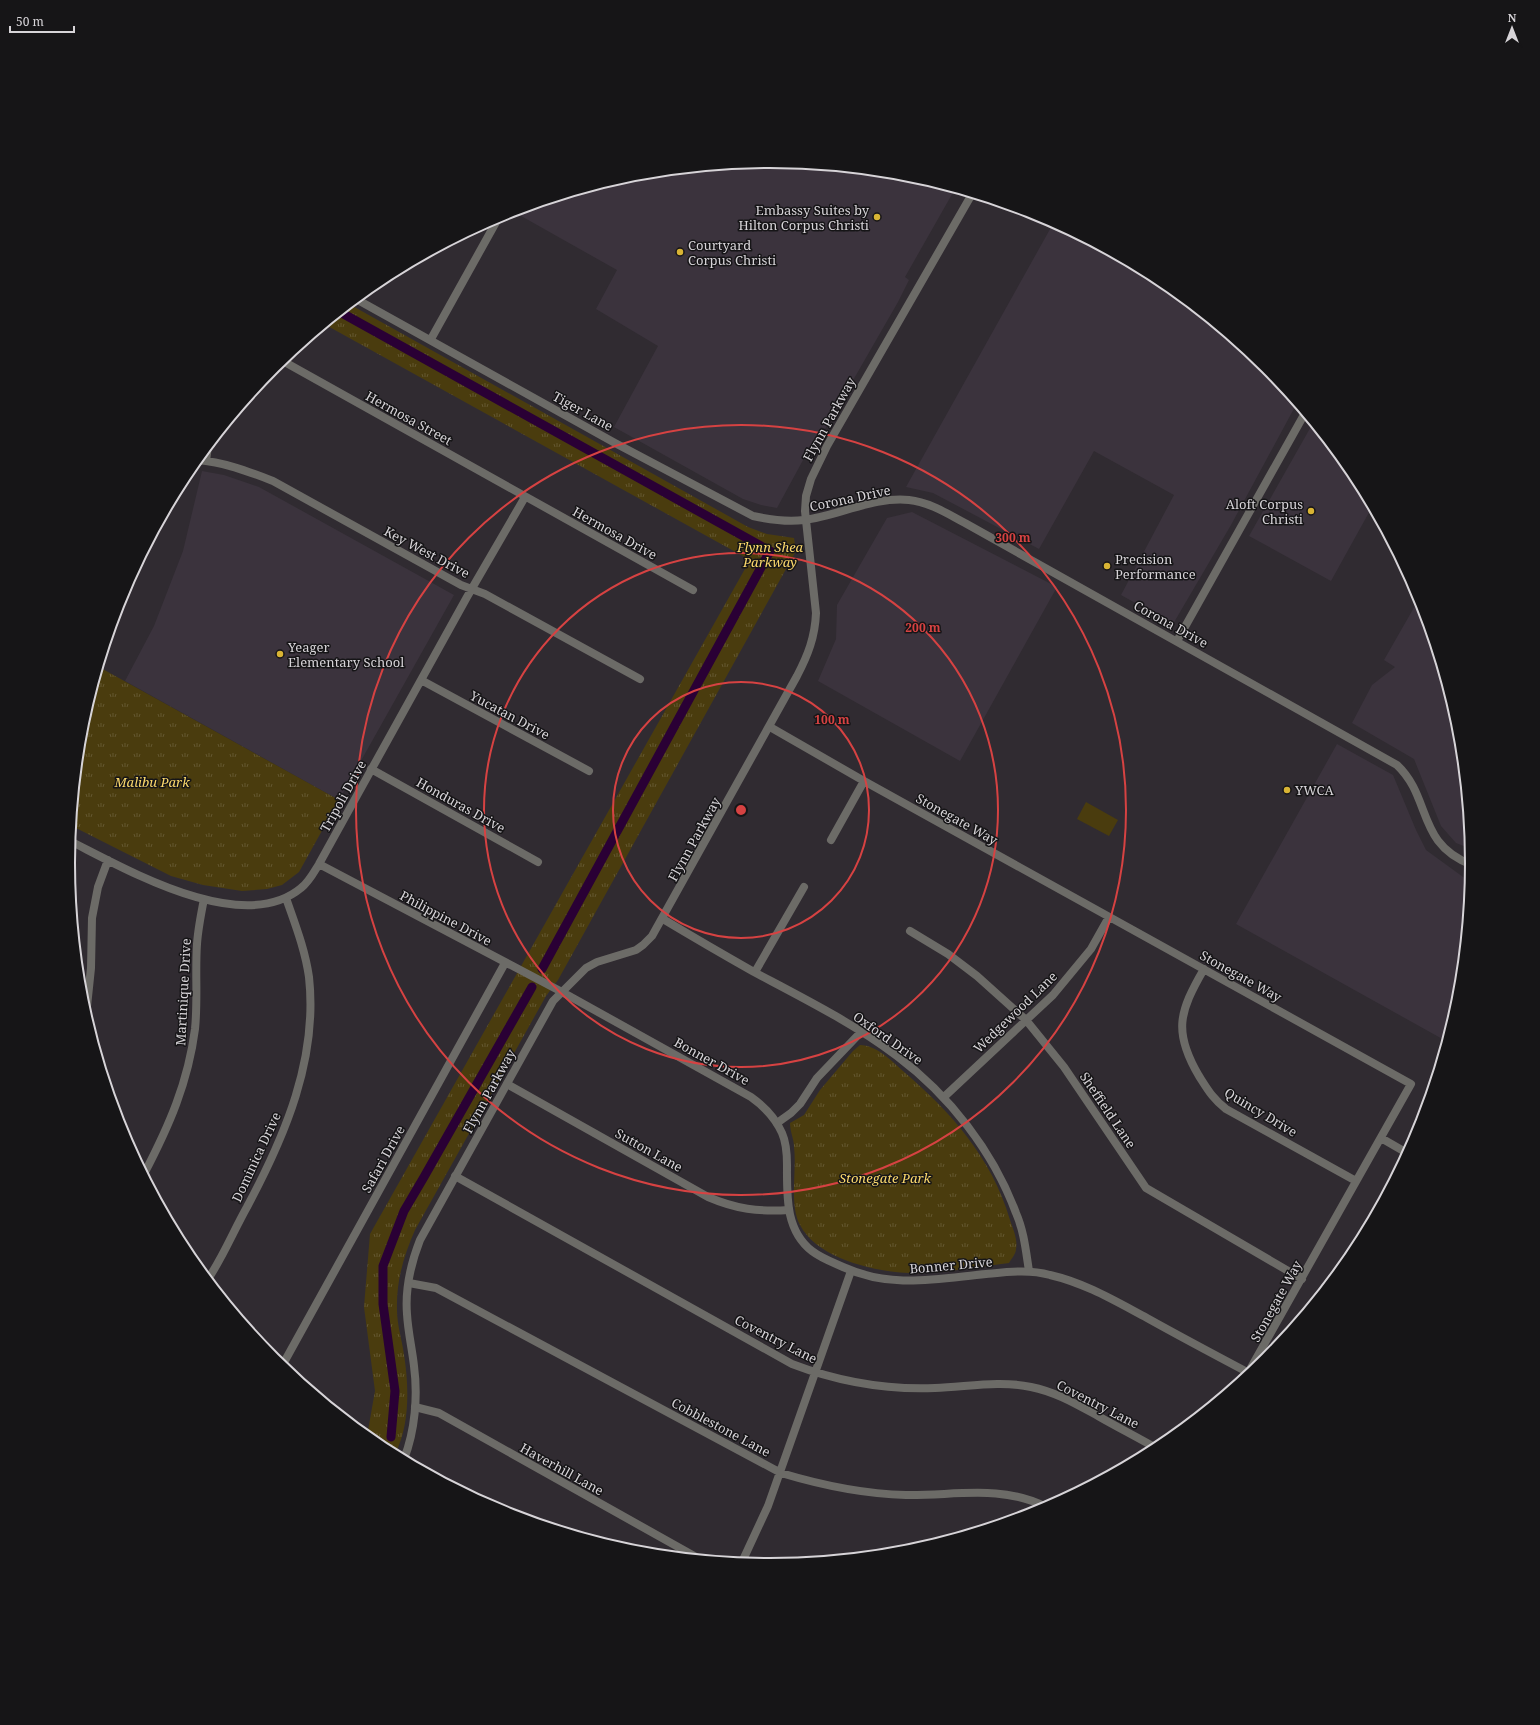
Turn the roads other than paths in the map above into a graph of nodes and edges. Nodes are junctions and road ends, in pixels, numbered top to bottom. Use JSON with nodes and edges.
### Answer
{"nodes":[{"id":1,"x":970,"y":197,"type":"edge"},
{"id":2,"x":495,"y":224,"type":"edge"},
{"id":3,"x":361,"y":301,"type":"edge"},
{"id":4,"x":431,"y":339,"type":"junction"},
{"id":5,"x":287,"y":363,"type":"edge"},
{"id":6,"x":1303,"y":417,"type":"edge"},
{"id":7,"x":207,"y":456,"type":"edge"},
{"id":8,"x":206,"y":461,"type":"joint"},
{"id":9,"x":525,"y":497,"type":"junction"},
{"id":10,"x":805,"y":520,"type":"junction"},
{"id":11,"x":472,"y":589,"type":"junction"},
{"id":12,"x":693,"y":590,"type":"dead end"},
{"id":13,"x":1177,"y":641,"type":"junction"},
{"id":14,"x":640,"y":679,"type":"dead end"},
{"id":15,"x":421,"y":680,"type":"junction"},
{"id":16,"x":770,"y":727,"type":"junction"},
{"id":17,"x":371,"y":769,"type":"junction"},
{"id":18,"x":589,"y":771,"type":"dead end"},
{"id":19,"x":864,"y":781,"type":"junction"},
{"id":20,"x":831,"y":840,"type":"dead end"},
{"id":21,"x":75,"y":844,"type":"edge"},
{"id":22,"x":108,"y":860,"type":"junction"},
{"id":23,"x":538,"y":862,"type":"dead end"},
{"id":24,"x":1465,"y":862,"type":"edge"},
{"id":25,"x":319,"y":864,"type":"junction"},
{"id":26,"x":804,"y":887,"type":"dead end"},
{"id":27,"x":286,"y":898,"type":"junction"},
{"id":28,"x":204,"y":899,"type":"junction"},
{"id":29,"x":1109,"y":917,"type":"junction"},
{"id":30,"x":663,"y":919,"type":"junction"},
{"id":31,"x":910,"y":931,"type":"dead end"},
{"id":32,"x":505,"y":963,"type":"junction"},
{"id":33,"x":1204,"y":969,"type":"junction"},
{"id":34,"x":755,"y":972,"type":"junction"},
{"id":35,"x":562,"y":992,"type":"junction"},
{"id":36,"x":88,"y":998,"type":"edge"},
{"id":37,"x":1026,"y":1020,"type":"junction"},
{"id":38,"x":861,"y":1032,"type":"junction"},
{"id":39,"x":507,"y":1084,"type":"junction"},
{"id":40,"x":944,"y":1097,"type":"junction"},
{"id":41,"x":777,"y":1123,"type":"junction"},
{"id":42,"x":1381,"y":1138,"type":"junction"},
{"id":43,"x":1402,"y":1150,"type":"edge"},
{"id":44,"x":147,"y":1169,"type":"edge"},
{"id":45,"x":455,"y":1176,"type":"junction"},
{"id":46,"x":1356,"y":1181,"type":"junction"},
{"id":47,"x":789,"y":1210,"type":"junction"},
{"id":48,"x":850,"y":1270,"type":"junction"},
{"id":49,"x":1029,"y":1271,"type":"junction"},
{"id":50,"x":210,"y":1274,"type":"edge"},
{"id":51,"x":1302,"y":1279,"type":"junction"},
{"id":52,"x":409,"y":1283,"type":"junction"},
{"id":53,"x":1258,"y":1357,"type":"edge"},
{"id":54,"x":285,"y":1360,"type":"edge"},
{"id":55,"x":1244,"y":1370,"type":"edge"},
{"id":56,"x":816,"y":1372,"type":"junction"},
{"id":57,"x":415,"y":1406,"type":"junction"},
{"id":58,"x":1149,"y":1444,"type":"edge"},
{"id":59,"x":405,"y":1454,"type":"edge"},
{"id":60,"x":780,"y":1473,"type":"junction"},
{"id":61,"x":1038,"y":1504,"type":"edge"},
{"id":62,"x":689,"y":1553,"type":"edge"},
{"id":63,"x":745,"y":1557,"type":"edge"}],
"edges":[{"from":1,"to":10,"type":"street","name":"Flynn Parkway"},
{"from":2,"to":4,"type":"street"},
{"from":3,"to":4,"type":"street","name":"Tiger Lane"},
{"from":4,"to":10,"type":"street","name":"Tiger Lane"},
{"from":5,"to":9,"type":"street","name":"Hermosa Street"},
{"from":6,"to":13,"type":"street"},
{"from":7,"to":8,"type":"street"},
{"from":8,"to":11,"type":"street","name":"Key West Drive"},
{"from":9,"to":11,"type":"street","name":"Tripoli Drive"},
{"from":9,"to":12,"type":"street","name":"Hermosa Drive"},
{"from":10,"to":13,"type":"street","name":"Corona Drive"},
{"from":10,"to":16,"type":"street","name":"Flynn Parkway"},
{"from":11,"to":14,"type":"street","name":"Key West Drive"},
{"from":11,"to":15,"type":"street","name":"Tripoli Drive"},
{"from":13,"to":24,"type":"street","name":"Corona Drive"},
{"from":15,"to":17,"type":"street","name":"Tripoli Drive"},
{"from":15,"to":18,"type":"street","name":"Yucatan Drive"},
{"from":16,"to":19,"type":"street","name":"Stonegate Way"},
{"from":16,"to":30,"type":"street","name":"Flynn Parkway"},
{"from":17,"to":23,"type":"street","name":"Honduras Drive"},
{"from":17,"to":25,"type":"street","name":"Tripoli Drive"},
{"from":19,"to":20,"type":"street"},
{"from":19,"to":29,"type":"street","name":"Stonegate Way"},
{"from":21,"to":22,"type":"street","name":"Tripoli Drive"},
{"from":22,"to":28,"type":"street","name":"Tripoli Drive"},
{"from":22,"to":36,"type":"street"},
{"from":25,"to":27,"type":"street","name":"Tripoli Drive"},
{"from":25,"to":32,"type":"street","name":"Philippine Drive"},
{"from":26,"to":34,"type":"street"},
{"from":27,"to":28,"type":"street","name":"Tripoli Drive"},
{"from":27,"to":50,"type":"street","name":"Dominica Drive"},
{"from":28,"to":44,"type":"street","name":"Martinique Drive"},
{"from":29,"to":33,"type":"street","name":"Stonegate Way"},
{"from":29,"to":37,"type":"street","name":"Wedgewood Lane"},
{"from":30,"to":34,"type":"street","name":"Oxford Drive"},
{"from":30,"to":35,"type":"street","name":"Flynn Parkway"},
{"from":31,"to":37,"type":"street","name":"Sheffield Lane"},
{"from":32,"to":35,"type":"street","name":"Philippine Drive"},
{"from":32,"to":54,"type":"street","name":"Safari Drive"},
{"from":33,"to":42,"type":"street","name":"Stonegate Way"},
{"from":33,"to":46,"type":"street","name":"Quincy Drive"},
{"from":34,"to":38,"type":"street","name":"Oxford Drive"},
{"from":35,"to":39,"type":"street","name":"Flynn Parkway"},
{"from":35,"to":41,"type":"street","name":"Bonner Drive"},
{"from":37,"to":40,"type":"street","name":"Wedgewood Lane"},
{"from":37,"to":51,"type":"street","name":"Sheffield Lane"},
{"from":38,"to":40,"type":"street","name":"Oxford Drive"},
{"from":38,"to":41,"type":"street"},
{"from":39,"to":45,"type":"street","name":"Flynn Parkway"},
{"from":39,"to":47,"type":"street","name":"Sutton Lane"},
{"from":40,"to":49,"type":"street","name":"Oxford Drive"},
{"from":41,"to":47,"type":"street","name":"Bonner Drive"},
{"from":42,"to":43,"type":"street"},
{"from":42,"to":46,"type":"street","name":"Stonegate Way"},
{"from":45,"to":52,"type":"street","name":"Flynn Parkway"},
{"from":45,"to":56,"type":"street","name":"Coventry Lane"},
{"from":46,"to":51,"type":"street","name":"Stonegate Way"},
{"from":47,"to":48,"type":"street","name":"Bonner Drive"},
{"from":48,"to":49,"type":"street","name":"Bonner Drive"},
{"from":48,"to":56,"type":"street"},
{"from":49,"to":55,"type":"street","name":"Bonner Drive"},
{"from":51,"to":53,"type":"street","name":"Stonegate Way"},
{"from":52,"to":57,"type":"street","name":"Flynn Parkway"},
{"from":52,"to":60,"type":"street","name":"Cobblestone Lane"},
{"from":56,"to":58,"type":"street","name":"Coventry Lane"},
{"from":56,"to":60,"type":"street"},
{"from":57,"to":59,"type":"street","name":"Flynn Parkway"},
{"from":57,"to":62,"type":"street","name":"Haverhill Lane"},
{"from":60,"to":61,"type":"street","name":"Cobblestone Lane"},
{"from":60,"to":63,"type":"street"}]}
